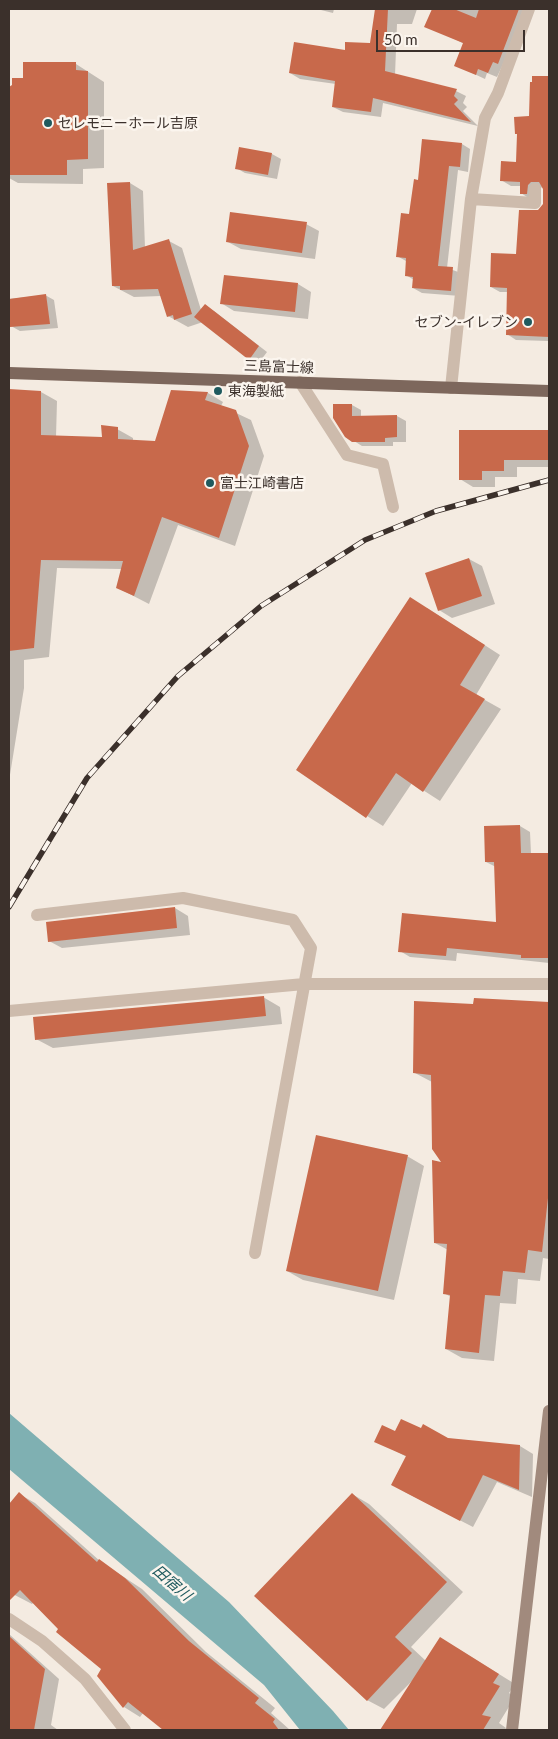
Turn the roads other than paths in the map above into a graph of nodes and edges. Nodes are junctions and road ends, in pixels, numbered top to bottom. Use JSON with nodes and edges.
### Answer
{"nodes":[{"id":1,"x":529,"y":9,"type":"edge"},
{"id":2,"x":535,"y":190,"type":"dead end"},
{"id":3,"x":471,"y":199,"type":"junction"},
{"id":4,"x":9,"y":373,"type":"edge"},
{"id":5,"x":300,"y":382,"type":"junction"},
{"id":6,"x":451,"y":388,"type":"junction"},
{"id":7,"x":549,"y":391,"type":"edge"},
{"id":8,"x":392,"y":508,"type":"dead end"},
{"id":9,"x":37,"y":915,"type":"dead end"},
{"id":10,"x":304,"y":984,"type":"junction"},
{"id":11,"x":549,"y":984,"type":"edge"},
{"id":12,"x":9,"y":1011,"type":"edge"},
{"id":13,"x":255,"y":1254,"type":"dead end"},
{"id":14,"x":549,"y":1411,"type":"edge"},
{"id":15,"x":9,"y":1619,"type":"edge"},
{"id":16,"x":125,"y":1730,"type":"edge"},
{"id":17,"x":512,"y":1730,"type":"edge"}],
"edges":[{"from":1,"to":3,"type":"street"},
{"from":2,"to":3,"type":"street"},
{"from":3,"to":6,"type":"street"},
{"from":4,"to":5,"type":"main road","name":"三島富士線"},
{"from":5,"to":6,"type":"main road","name":"三島富士線"},
{"from":5,"to":8,"type":"street"},
{"from":6,"to":7,"type":"main road","name":"三島富士線"},
{"from":9,"to":10,"type":"street"},
{"from":10,"to":11,"type":"street"},
{"from":10,"to":12,"type":"street"},
{"from":10,"to":13,"type":"street"},
{"from":14,"to":17,"type":"street"},
{"from":15,"to":16,"type":"street"}]}
